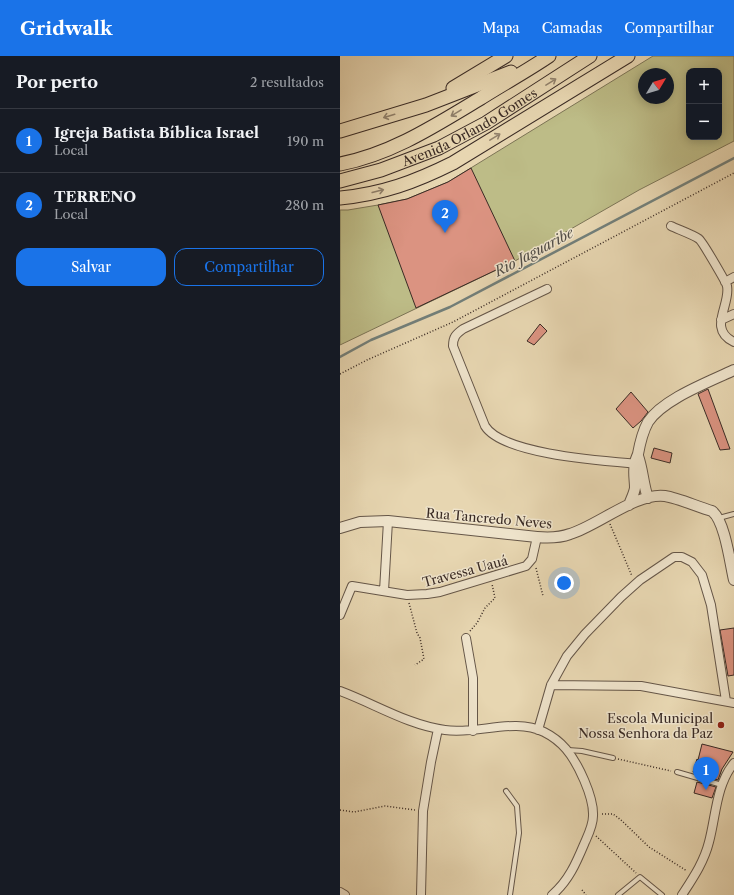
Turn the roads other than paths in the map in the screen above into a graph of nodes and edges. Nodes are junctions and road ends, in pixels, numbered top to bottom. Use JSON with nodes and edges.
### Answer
{"nodes":[{"id":1,"x":506,"y":56,"type":"edge"},
{"id":2,"x":590,"y":56,"type":"edge"},
{"id":3,"x":628,"y":56,"type":"edge"},
{"id":4,"x":546,"y":58,"type":"edge"},
{"id":5,"x":426,"y":105,"type":"junction"},
{"id":6,"x":340,"y":131,"type":"edge"},
{"id":7,"x":340,"y":164,"type":"edge"},
{"id":8,"x":340,"y":181,"type":"edge"},
{"id":9,"x":340,"y":198,"type":"edge"},
{"id":10,"x":671,"y":226,"type":"dead end"},
{"id":11,"x":734,"y":277,"type":"edge"},
{"id":12,"x":725,"y":282,"type":"junction"},
{"id":13,"x":547,"y":288,"type":"dead end"},
{"id":14,"x":734,"y":314,"type":"edge"},
{"id":15,"x":721,"y":320,"type":"junction"},
{"id":16,"x":734,"y":342,"type":"edge"},
{"id":17,"x":734,"y":370,"type":"edge"},
{"id":18,"x":638,"y":461,"type":"junction"},
{"id":19,"x":648,"y":498,"type":"junction"},
{"id":20,"x":629,"y":505,"type":"junction"},
{"id":21,"x":734,"y":514,"type":"edge"},
{"id":22,"x":718,"y":518,"type":"junction"},
{"id":23,"x":388,"y":521,"type":"junction"},
{"id":24,"x":340,"y":528,"type":"edge"},
{"id":25,"x":537,"y":537,"type":"junction"},
{"id":26,"x":734,"y":580,"type":"edge"},
{"id":27,"x":384,"y":591,"type":"junction"},
{"id":28,"x":340,"y":615,"type":"edge"},
{"id":29,"x":466,"y":638,"type":"road end"},
{"id":30,"x":551,"y":685,"type":"junction"},
{"id":31,"x":340,"y":691,"type":"edge"},
{"id":32,"x":730,"y":702,"type":"edge"},
{"id":33,"x":438,"y":729,"type":"junction"},
{"id":34,"x":538,"y":730,"type":"junction"},
{"id":35,"x":473,"y":731,"type":"junction"},
{"id":36,"x":567,"y":750,"type":"junction"},
{"id":37,"x":613,"y":758,"type":"road end"},
{"id":38,"x":734,"y":763,"type":"edge"},
{"id":39,"x":676,"y":772,"type":"road end"},
{"id":40,"x":722,"y":785,"type":"junction"},
{"id":41,"x":506,"y":791,"type":"dead end"},
{"id":42,"x":340,"y":892,"type":"edge"},
{"id":43,"x":345,"y":895,"type":"edge"},
{"id":44,"x":421,"y":895,"type":"edge"},
{"id":45,"x":510,"y":895,"type":"edge"},
{"id":46,"x":552,"y":895,"type":"edge"},
{"id":47,"x":618,"y":895,"type":"edge"},
{"id":48,"x":662,"y":895,"type":"edge"},
{"id":49,"x":682,"y":895,"type":"edge"}],
"edges":[{"from":1,"to":5,"type":"main road"},
{"from":8,"to":2,"type":"main road","name":"Avenida Orlando Gomes","one_way":true},
{"from":9,"to":3,"type":"main road","one_way":true},
{"from":4,"to":5,"type":"main road"},
{"from":4,"to":7,"type":"main road","name":"Avenida Orlando Gomes","one_way":true},
{"from":5,"to":6,"type":"main road","one_way":true},
{"from":10,"to":12,"type":"street"},
{"from":11,"to":12,"type":"street"},
{"from":12,"to":15,"type":"street"},
{"from":13,"to":18,"type":"street"},
{"from":14,"to":15,"type":"street"},
{"from":15,"to":16,"type":"street"},
{"from":17,"to":18,"type":"street"},
{"from":18,"to":19,"type":"street"},
{"from":18,"to":20,"type":"street"},
{"from":19,"to":20,"type":"street","name":"Rua Tancredo Neves"},
{"from":19,"to":22,"type":"street","name":"Rua Tancredo Neves"},
{"from":20,"to":25,"type":"street","name":"Rua Tancredo Neves"},
{"from":21,"to":22,"type":"lane"},
{"from":22,"to":26,"type":"street"},
{"from":23,"to":24,"type":"street","name":"Rua Tancredo Neves"},
{"from":23,"to":25,"type":"street","name":"Rua Tancredo Neves"},
{"from":23,"to":27,"type":"street"},
{"from":25,"to":27,"type":"street","name":"Travessa Uauá"},
{"from":27,"to":28,"type":"street","name":"Travessa Uauá"},
{"from":29,"to":35,"type":"street"},
{"from":30,"to":32,"type":"street"},
{"from":30,"to":32,"type":"street"},
{"from":30,"to":34,"type":"street"},
{"from":31,"to":33,"type":"street"},
{"from":33,"to":35,"type":"street"},
{"from":33,"to":44,"type":"street"},
{"from":34,"to":35,"type":"street"},
{"from":34,"to":36,"type":"street"},
{"from":36,"to":37,"type":"lane"},
{"from":36,"to":46,"type":"street"},
{"from":38,"to":40,"type":"street"},
{"from":39,"to":40,"type":"lane"},
{"from":40,"to":49,"type":"street"},
{"from":41,"to":45,"type":"lane"},
{"from":42,"to":43,"type":"street"},
{"from":47,"to":48,"type":"lane"}]}
